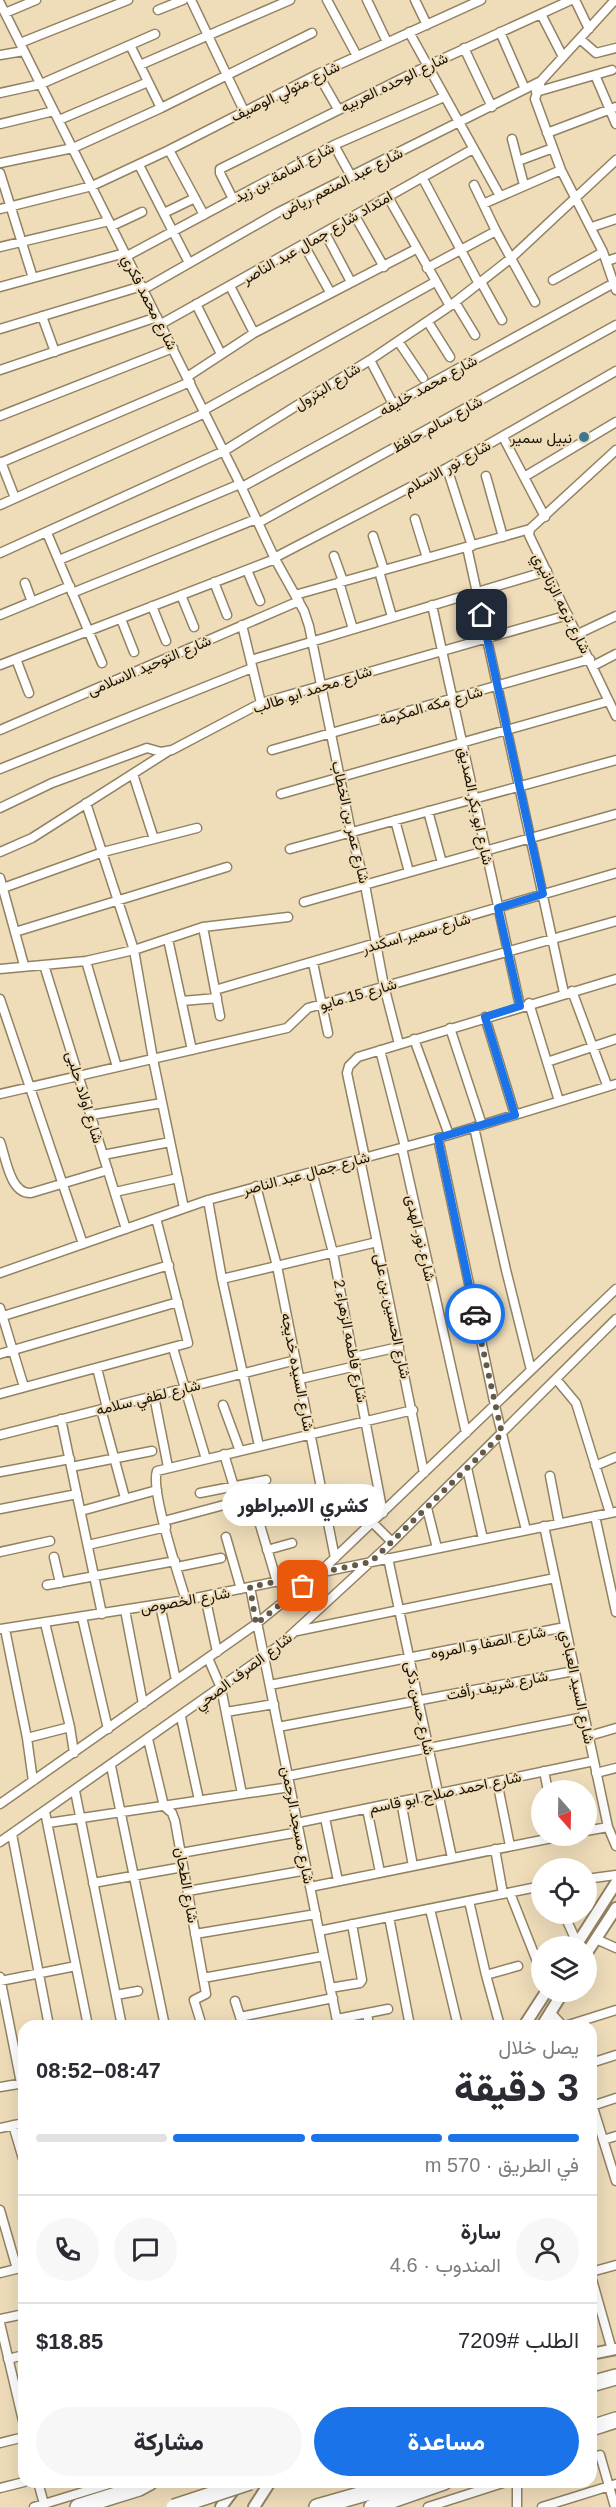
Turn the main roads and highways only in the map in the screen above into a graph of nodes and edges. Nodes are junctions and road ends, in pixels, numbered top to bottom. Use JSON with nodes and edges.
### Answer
{"nodes":[{"id":1,"x":616,"y":1882,"type":"edge"},
{"id":2,"x":616,"y":1909,"type":"edge"},
{"id":3,"x":582,"y":1936,"type":"edge"},
{"id":4,"x":597,"y":1938,"type":"edge"},
{"id":5,"x":540,"y":2002,"type":"edge"},
{"id":6,"x":556,"y":2002,"type":"edge"},
{"id":7,"x":528,"y":2020,"type":"edge"},
{"id":8,"x":545,"y":2020,"type":"edge"},
{"id":9,"x":614,"y":2349,"type":"edge"},
{"id":10,"x":597,"y":2353,"type":"edge"},
{"id":11,"x":597,"y":2378,"type":"edge"},
{"id":12,"x":613,"y":2378,"type":"edge"},
{"id":13,"x":597,"y":2382,"type":"edge"},
{"id":14,"x":616,"y":2420,"type":"edge"},
{"id":15,"x":597,"y":2426,"type":"edge"},
{"id":16,"x":139,"y":2488,"type":"edge"},
{"id":17,"x":232,"y":2488,"type":"edge"},
{"id":18,"x":234,"y":2488,"type":"edge"},
{"id":19,"x":266,"y":2488,"type":"edge"},
{"id":20,"x":384,"y":2488,"type":"edge"},
{"id":21,"x":427,"y":2488,"type":"edge"},
{"id":22,"x":78,"y":2507,"type":"edge"},
{"id":23,"x":174,"y":2507,"type":"edge"},
{"id":24,"x":220,"y":2507,"type":"edge"},
{"id":25,"x":254,"y":2507,"type":"edge"},
{"id":26,"x":317,"y":2507,"type":"edge"},
{"id":27,"x":372,"y":2507,"type":"edge"}],
"edges":[{"from":1,"to":3,"type":"main road"},
{"from":2,"to":4,"type":"main road"},
{"from":5,"to":7,"type":"main road"},
{"from":6,"to":8,"type":"main road"},
{"from":9,"to":10,"type":"main road"},
{"from":11,"to":12,"type":"highway"},
{"from":12,"to":13,"type":"highway"},
{"from":14,"to":15,"type":"highway"},
{"from":16,"to":22,"type":"highway"},
{"from":17,"to":23,"type":"highway","bridge":true},
{"from":18,"to":24,"type":"main road"},
{"from":19,"to":25,"type":"main road"},
{"from":20,"to":26,"type":"highway"},
{"from":21,"to":27,"type":"highway"}]}
